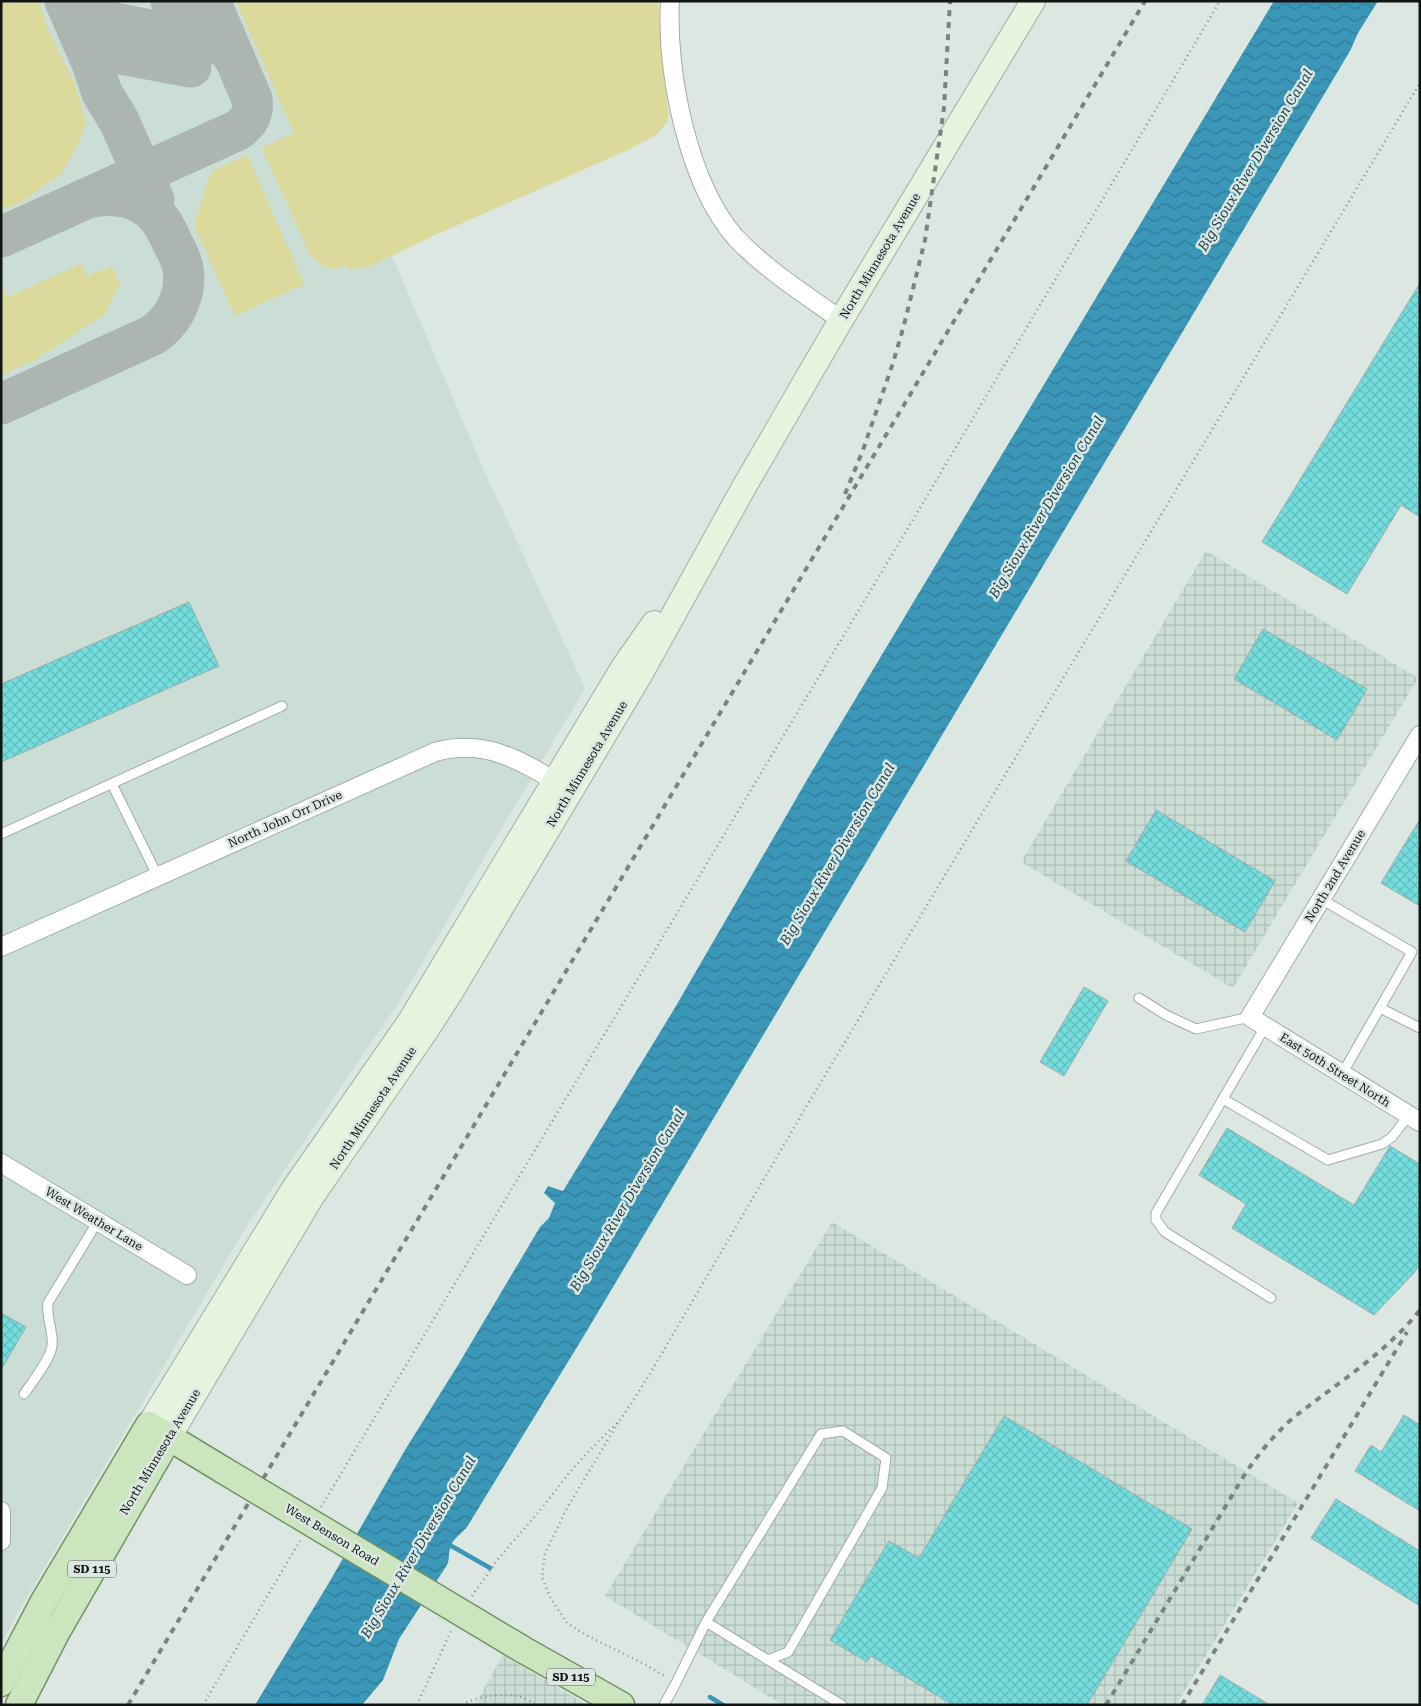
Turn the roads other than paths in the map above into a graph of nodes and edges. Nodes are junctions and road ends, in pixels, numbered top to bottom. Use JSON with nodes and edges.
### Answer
{"nodes":[{"id":1,"x":670,"y":1,"type":"edge"},
{"id":2,"x":1033,"y":1,"type":"edge"},
{"id":3,"x":840,"y":320,"type":"junction"},
{"id":4,"x":282,"y":706,"type":"dead end"},
{"id":5,"x":1420,"y":735,"type":"edge"},
{"id":6,"x":112,"y":784,"type":"junction"},
{"id":7,"x":563,"y":786,"type":"junction"},
{"id":8,"x":1,"y":834,"type":"edge"},
{"id":9,"x":158,"y":876,"type":"junction"},
{"id":10,"x":1321,"y":899,"type":"junction"},
{"id":11,"x":1,"y":947,"type":"edge"},
{"id":12,"x":1140,"y":998,"type":"dead end"},
{"id":13,"x":1380,"y":1008,"type":"junction"},
{"id":14,"x":1250,"y":1017,"type":"junction"},
{"id":15,"x":1265,"y":1027,"type":"junction"},
{"id":16,"x":1420,"y":1028,"type":"edge"},
{"id":17,"x":1342,"y":1074,"type":"junction"},
{"id":18,"x":1223,"y":1100,"type":"junction"},
{"id":19,"x":1414,"y":1118,"type":"edge"},
{"id":20,"x":1,"y":1163,"type":"edge"},
{"id":21,"x":98,"y":1221,"type":"junction"},
{"id":22,"x":187,"y":1275,"type":"dead end"},
{"id":23,"x":1271,"y":1298,"type":"dead end"},
{"id":24,"x":24,"y":1394,"type":"dead end"},
{"id":25,"x":159,"y":1431,"type":"junction"},
{"id":26,"x":1,"y":1510,"type":"edge"},
{"id":27,"x":1,"y":1541,"type":"edge"},
{"id":28,"x":706,"y":1622,"type":"junction"},
{"id":29,"x":768,"y":1660,"type":"junction"},
{"id":30,"x":1,"y":1682,"type":"edge"},
{"id":31,"x":19,"y":1705,"type":"edge"},
{"id":32,"x":621,"y":1705,"type":"edge"},
{"id":33,"x":664,"y":1705,"type":"edge"},
{"id":34,"x":842,"y":1705,"type":"edge"}],
"edges":[{"from":1,"to":3,"type":"street"},
{"from":2,"to":3,"type":"main road","name":"North Minnesota Avenue"},
{"from":3,"to":7,"type":"main road","name":"North Minnesota Avenue"},
{"from":4,"to":6,"type":"lane"},
{"from":5,"to":10,"type":"street","name":"North 2nd Avenue"},
{"from":6,"to":8,"type":"lane"},
{"from":6,"to":9,"type":"lane"},
{"from":7,"to":9,"type":"street","name":"North John Orr Drive"},
{"from":7,"to":25,"type":"main road","name":"North Minnesota Avenue"},
{"from":9,"to":11,"type":"street","name":"North John Orr Drive"},
{"from":10,"to":13,"type":"lane"},
{"from":10,"to":14,"type":"street","name":"North 2nd Avenue"},
{"from":12,"to":14,"type":"lane"},
{"from":13,"to":16,"type":"lane"},
{"from":13,"to":17,"type":"lane"},
{"from":14,"to":15,"type":"street","name":"East 50th Street North"},
{"from":15,"to":17,"type":"street","name":"East 50th Street North"},
{"from":15,"to":18,"type":"lane"},
{"from":17,"to":19,"type":"street","name":"East 50th Street North"},
{"from":18,"to":19,"type":"lane"},
{"from":18,"to":23,"type":"lane"},
{"from":20,"to":21,"type":"street","name":"West Weather Lane"},
{"from":21,"to":22,"type":"street","name":"West Weather Lane"},
{"from":21,"to":24,"type":"lane"},
{"from":25,"to":30,"type":"main road","name":"North Minnesota Avenue","number":"SD 115"},
{"from":25,"to":31,"type":"main road","name":"North Minnesota Avenue","number":"SD 115"},
{"from":25,"to":32,"type":"main road","name":"West Benson Road","number":"SD 115","bridge":true},
{"from":26,"to":27,"type":"street"},
{"from":28,"to":29,"type":"lane"},
{"from":28,"to":29,"type":"lane"},
{"from":28,"to":33,"type":"lane"},
{"from":29,"to":34,"type":"lane"}]}
